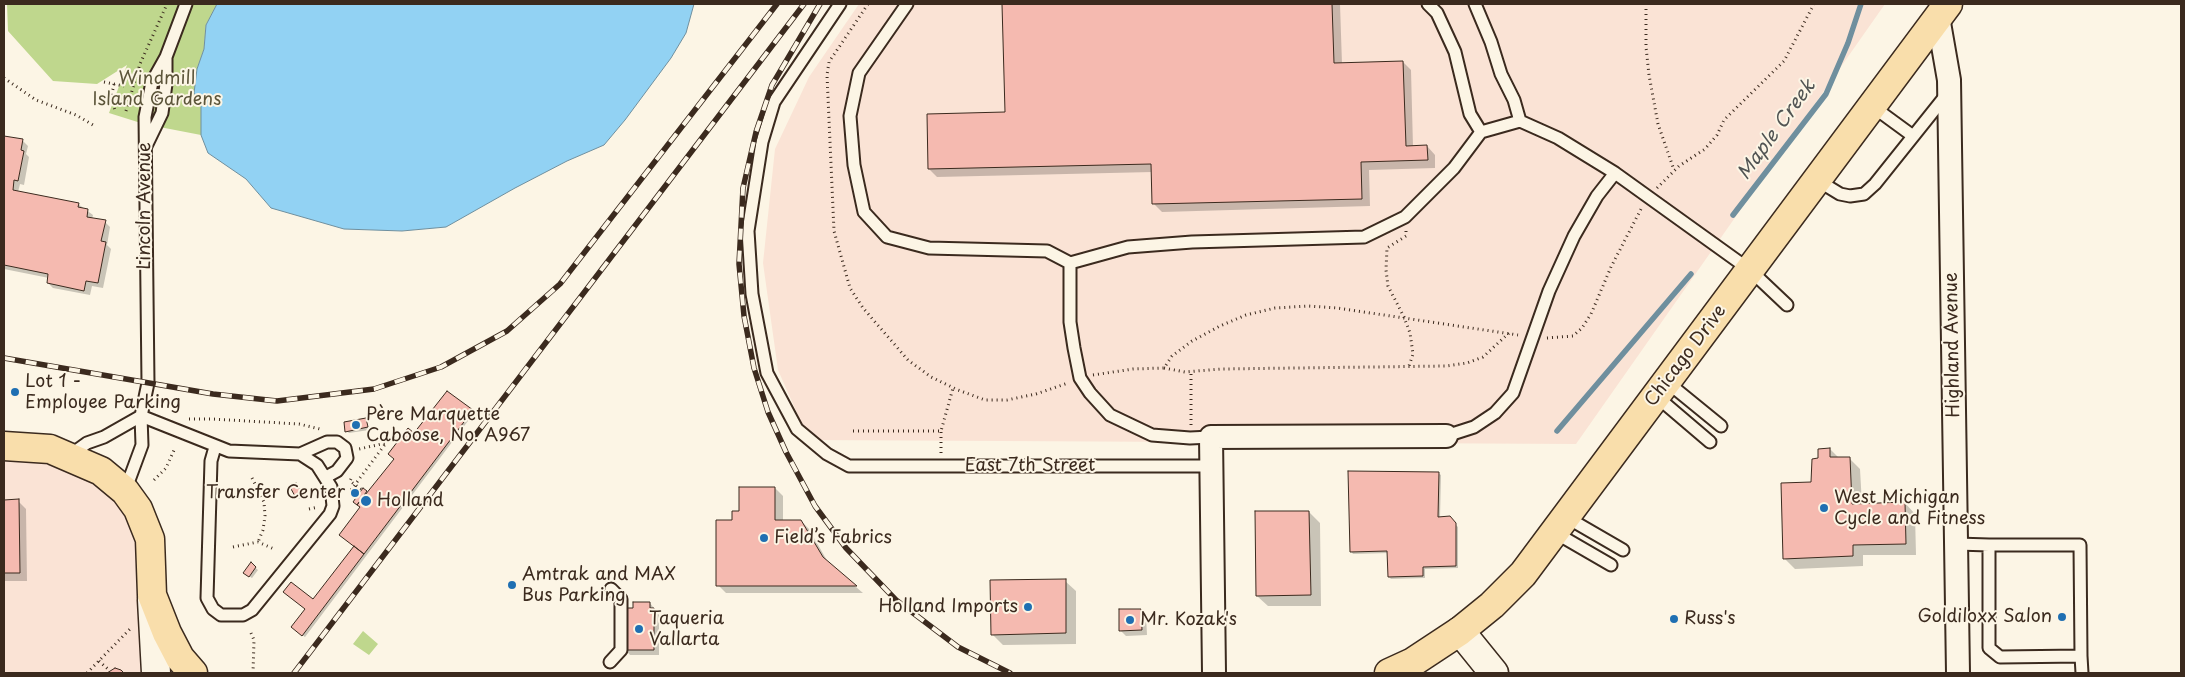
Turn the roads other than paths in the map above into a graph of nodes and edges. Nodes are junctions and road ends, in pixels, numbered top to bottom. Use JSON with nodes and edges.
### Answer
{"nodes":[{"id":1,"x":186,"y":4,"type":"edge"},
{"id":2,"x":840,"y":4,"type":"edge"},
{"id":3,"x":907,"y":4,"type":"edge"},
{"id":4,"x":1428,"y":4,"type":"edge"},
{"id":5,"x":1475,"y":4,"type":"edge"},
{"id":6,"x":1943,"y":10,"type":"edge"},
{"id":7,"x":166,"y":57,"type":"junction"},
{"id":8,"x":1949,"y":92,"type":"junction"},
{"id":9,"x":1872,"y":106,"type":"junction"},
{"id":10,"x":1520,"y":121,"type":"junction"},
{"id":11,"x":1481,"y":132,"type":"junction"},
{"id":12,"x":1913,"y":136,"type":"junction"},
{"id":13,"x":144,"y":150,"type":"junction"},
{"id":14,"x":1615,"y":173,"type":"junction"},
{"id":15,"x":1818,"y":180,"type":"junction"},
{"id":16,"x":1070,"y":263,"type":"junction"},
{"id":17,"x":1750,"y":270,"type":"junction"},
{"id":18,"x":1787,"y":305,"type":"dead end"},
{"id":19,"x":1661,"y":389,"type":"junction"},
{"id":20,"x":141,"y":416,"type":"junction"},
{"id":21,"x":1721,"y":426,"type":"dead end"},
{"id":22,"x":1446,"y":436,"type":"joint"},
{"id":23,"x":1200,"y":437,"type":"junction"},
{"id":24,"x":1710,"y":442,"type":"dead end"},
{"id":25,"x":4,"y":446,"type":"edge"},
{"id":26,"x":215,"y":447,"type":"junction"},
{"id":27,"x":300,"y":454,"type":"junction"},
{"id":28,"x":69,"y":456,"type":"junction"},
{"id":29,"x":1211,"y":466,"type":"junction"},
{"id":30,"x":326,"y":478,"type":"junction"},
{"id":31,"x":125,"y":491,"type":"junction"},
{"id":32,"x":1560,"y":524,"type":"junction"},
{"id":33,"x":1957,"y":544,"type":"junction"},
{"id":34,"x":1989,"y":544,"type":"junction"},
{"id":35,"x":1623,"y":550,"type":"dead end"},
{"id":36,"x":1611,"y":565,"type":"dead end"},
{"id":37,"x":611,"y":589,"type":"dead end"},
{"id":38,"x":152,"y":595,"type":"junction"},
{"id":39,"x":1460,"y":631,"type":"junction"},
{"id":40,"x":2081,"y":656,"type":"junction"},
{"id":41,"x":610,"y":662,"type":"dead end"},
{"id":42,"x":156,"y":673,"type":"edge"},
{"id":43,"x":193,"y":673,"type":"edge"},
{"id":44,"x":1214,"y":673,"type":"edge"},
{"id":45,"x":1389,"y":673,"type":"edge"},
{"id":46,"x":1494,"y":673,"type":"edge"},
{"id":47,"x":1958,"y":673,"type":"edge"},
{"id":48,"x":2082,"y":673,"type":"edge"}],
"edges":[{"from":1,"to":7,"type":"lane","name":"Lincoln Avenue"},
{"from":2,"to":29,"type":"lane","name":"East 7th Street"},
{"from":3,"to":16,"type":"lane"},
{"from":4,"to":11,"type":"lane"},
{"from":5,"to":10,"type":"lane"},
{"from":6,"to":8,"type":"street","name":"Highland Avenue"},
{"from":6,"to":9,"type":"main road","name":"Chicago Drive"},
{"from":7,"to":13,"type":"lane","name":"Lincoln Avenue"},
{"from":7,"to":13,"type":"lane"},
{"from":8,"to":12,"type":"lane"},
{"from":8,"to":33,"type":"street","name":"Highland Avenue"},
{"from":9,"to":12,"type":"lane"},
{"from":9,"to":15,"type":"main road","name":"Chicago Drive"},
{"from":10,"to":11,"type":"lane"},
{"from":10,"to":14,"type":"lane"},
{"from":11,"to":16,"type":"lane"},
{"from":12,"to":15,"type":"lane"},
{"from":13,"to":20,"type":"lane","name":"Lincoln Avenue"},
{"from":14,"to":17,"type":"lane"},
{"from":14,"to":22,"type":"lane"},
{"from":15,"to":17,"type":"main road","name":"Chicago Drive"},
{"from":16,"to":23,"type":"lane"},
{"from":17,"to":18,"type":"lane"},
{"from":17,"to":19,"type":"main road","name":"Chicago Drive"},
{"from":19,"to":21,"type":"lane"},
{"from":19,"to":24,"type":"lane"},
{"from":19,"to":32,"type":"main road","name":"Chicago Drive"},
{"from":20,"to":26,"type":"lane"},
{"from":20,"to":28,"type":"lane"},
{"from":20,"to":31,"type":"lane","name":"Lincoln Avenue"},
{"from":22,"to":23,"type":"street"},
{"from":23,"to":29,"type":"street"},
{"from":25,"to":28,"type":"main road"},
{"from":26,"to":27,"type":"lane"},
{"from":26,"to":30,"type":"lane"},
{"from":27,"to":30,"type":"lane"},
{"from":27,"to":30,"type":"lane"},
{"from":28,"to":31,"type":"main road"},
{"from":29,"to":44,"type":"street"},
{"from":31,"to":38,"type":"main road"},
{"from":32,"to":35,"type":"lane"},
{"from":32,"to":36,"type":"lane"},
{"from":32,"to":39,"type":"main road","name":"Chicago Drive"},
{"from":33,"to":34,"type":"lane"},
{"from":33,"to":47,"type":"street","name":"Highland Avenue"},
{"from":34,"to":40,"type":"lane"},
{"from":34,"to":40,"type":"lane"},
{"from":37,"to":41,"type":"lane"},
{"from":38,"to":42,"type":"main road"},
{"from":38,"to":43,"type":"main road"},
{"from":39,"to":45,"type":"main road","name":"Chicago Drive"},
{"from":39,"to":46,"type":"main road"},
{"from":40,"to":48,"type":"lane"}]}
